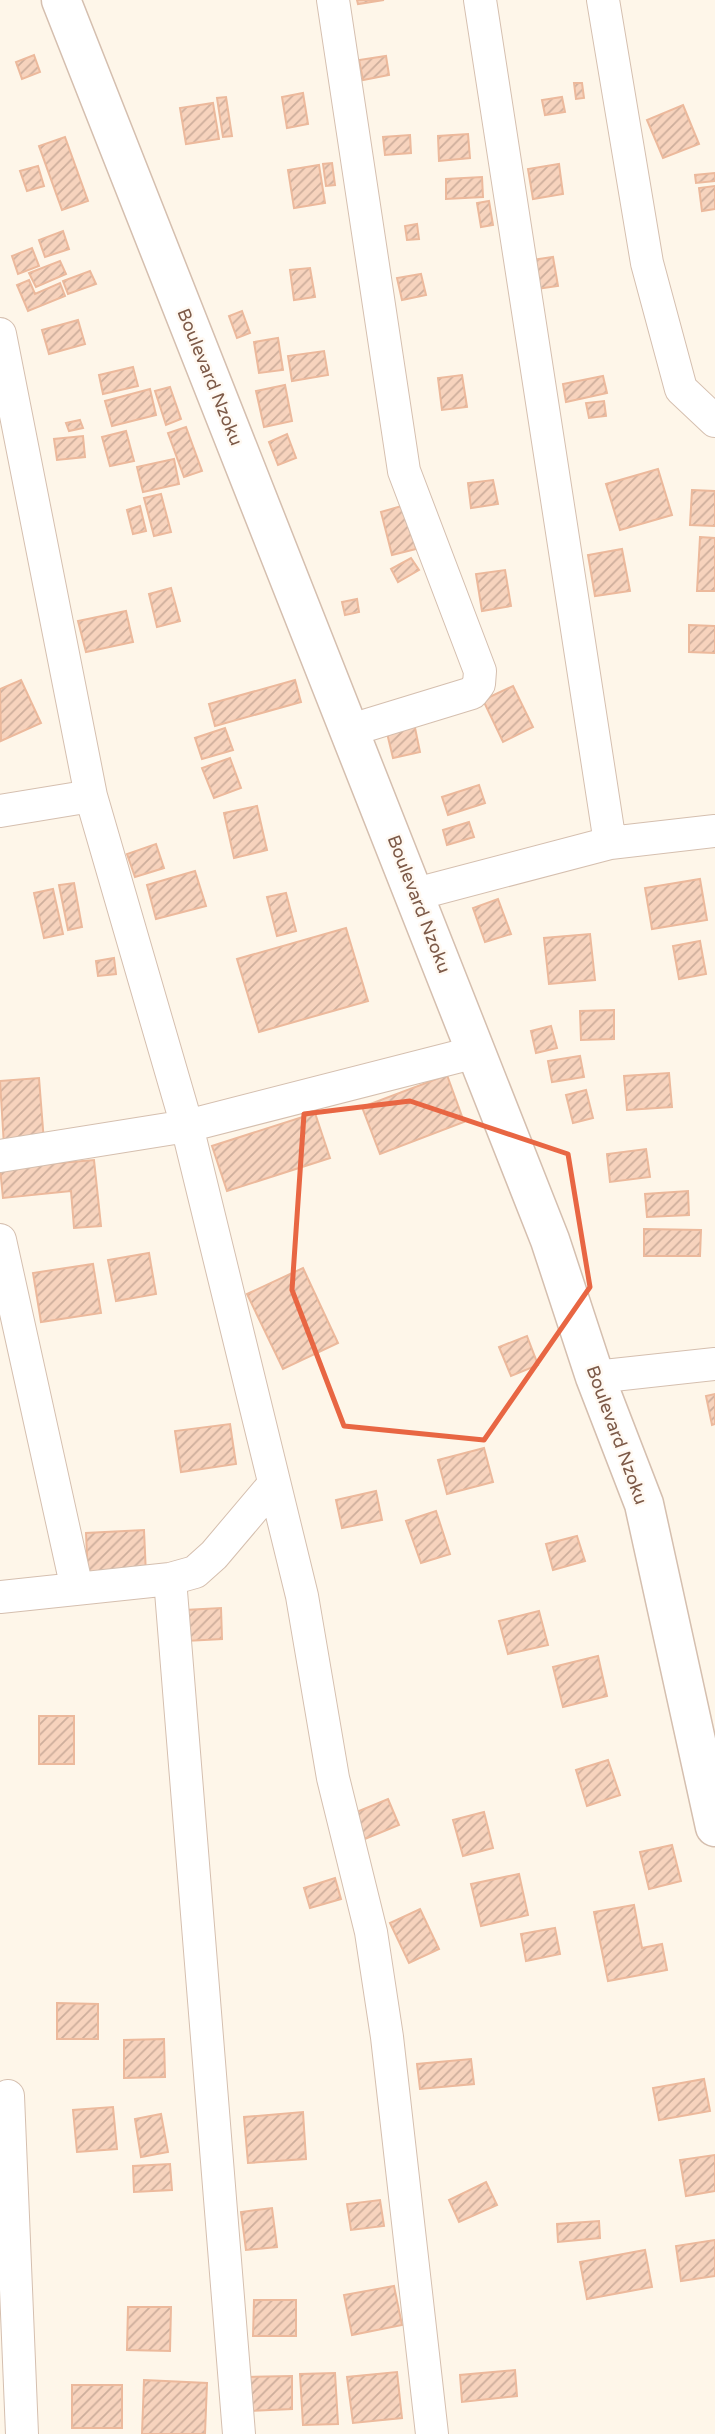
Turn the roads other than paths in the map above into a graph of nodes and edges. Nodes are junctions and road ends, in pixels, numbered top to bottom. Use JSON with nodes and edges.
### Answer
{"nodes":[{"id":1,"x":61,"y":0,"type":"edge"},
{"id":2,"x":333,"y":0,"type":"edge"},
{"id":3,"x":480,"y":0,"type":"edge"},
{"id":4,"x":603,"y":0,"type":"edge"},
{"id":5,"x":0,"y":334,"type":"edge"},
{"id":6,"x":715,"y":421,"type":"edge"},
{"id":7,"x":351,"y":730,"type":"junction"},
{"id":8,"x":91,"y":796,"type":"junction"},
{"id":9,"x":0,"y":811,"type":"edge"},
{"id":10,"x":715,"y":831,"type":"edge"},
{"id":11,"x":610,"y":843,"type":"junction"},
{"id":12,"x":416,"y":894,"type":"junction"},
{"id":13,"x":476,"y":1052,"type":"junction"},
{"id":14,"x":187,"y":1126,"type":"junction"},
{"id":15,"x":0,"y":1156,"type":"edge"},
{"id":16,"x":0,"y":1240,"type":"edge"},
{"id":17,"x":715,"y":1364,"type":"edge"},
{"id":18,"x":595,"y":1377,"type":"junction"},
{"id":19,"x":274,"y":1484,"type":"junction"},
{"id":20,"x":170,"y":1579,"type":"junction"},
{"id":21,"x":77,"y":1588,"type":"junction"},
{"id":22,"x":0,"y":1597,"type":"edge"},
{"id":23,"x":713,"y":1808,"type":"edge"},
{"id":24,"x":8,"y":2096,"type":"dead end"},
{"id":25,"x":22,"y":2434,"type":"edge"},
{"id":26,"x":239,"y":2434,"type":"edge"},
{"id":27,"x":432,"y":2434,"type":"edge"}],
"edges":[{"from":1,"to":7,"type":"street","name":"Boulevard Nzoku"},
{"from":2,"to":7,"type":"street"},
{"from":3,"to":11,"type":"street"},
{"from":4,"to":6,"type":"street"},
{"from":5,"to":8,"type":"street"},
{"from":7,"to":12,"type":"street","name":"Boulevard Nzoku"},
{"from":8,"to":9,"type":"street"},
{"from":8,"to":14,"type":"street"},
{"from":10,"to":11,"type":"street"},
{"from":11,"to":12,"type":"street"},
{"from":12,"to":13,"type":"street","name":"Boulevard Nzoku"},
{"from":13,"to":14,"type":"street"},
{"from":13,"to":18,"type":"street","name":"Boulevard Nzoku"},
{"from":14,"to":15,"type":"street"},
{"from":14,"to":19,"type":"street"},
{"from":16,"to":21,"type":"street"},
{"from":17,"to":18,"type":"street"},
{"from":18,"to":23,"type":"street","name":"Boulevard Nzoku"},
{"from":19,"to":20,"type":"street"},
{"from":19,"to":27,"type":"street"},
{"from":20,"to":21,"type":"street"},
{"from":20,"to":26,"type":"street"},
{"from":21,"to":22,"type":"street"},
{"from":24,"to":25,"type":"street"}]}
